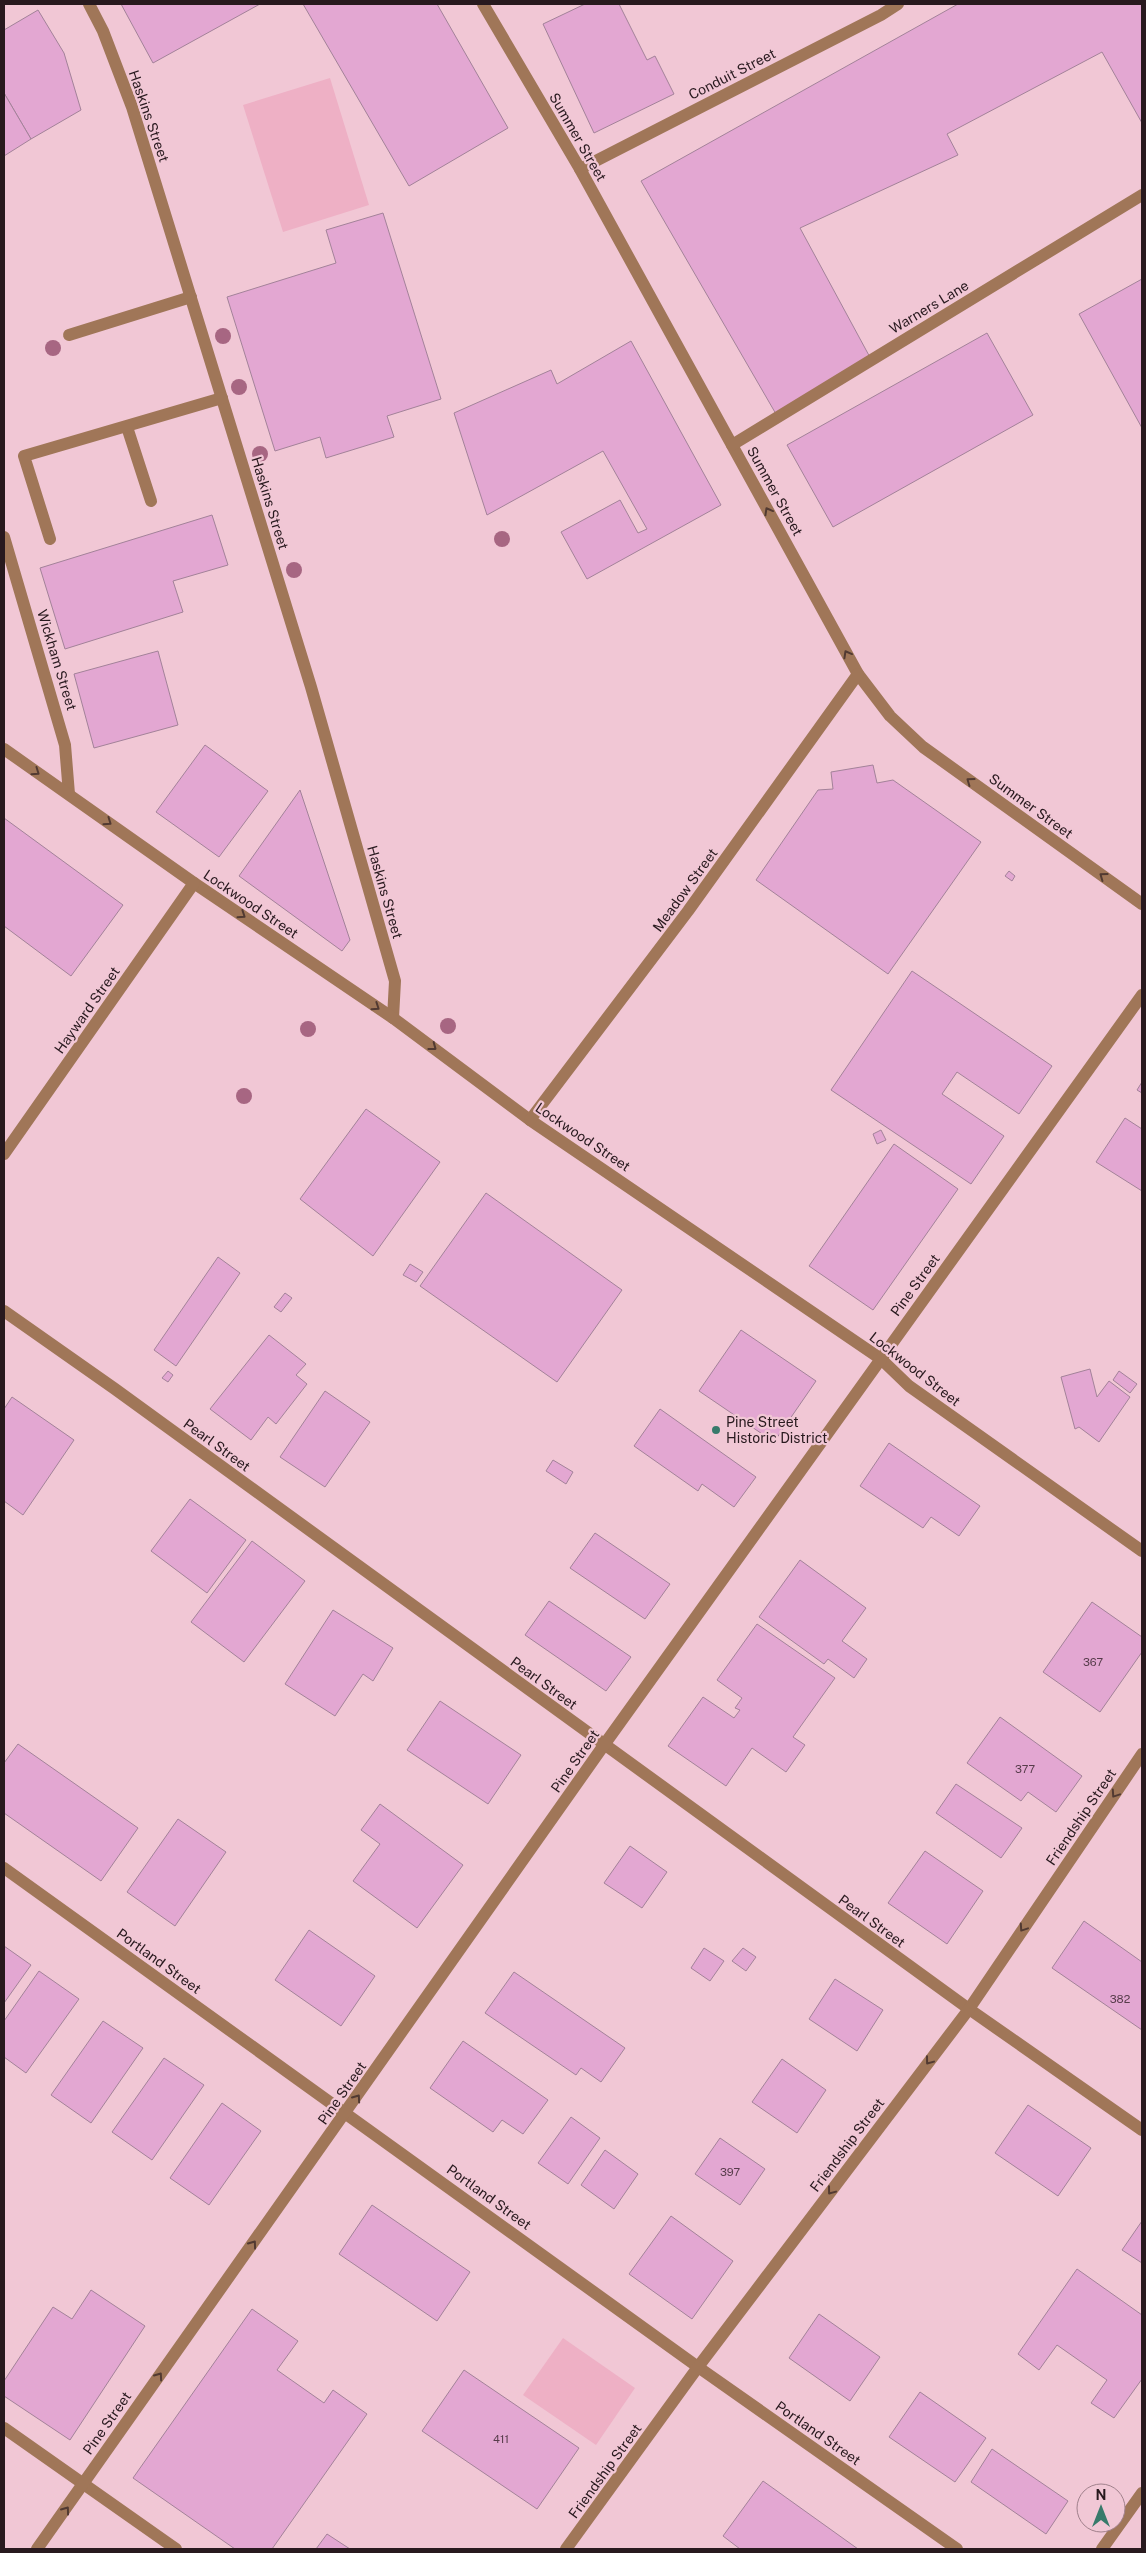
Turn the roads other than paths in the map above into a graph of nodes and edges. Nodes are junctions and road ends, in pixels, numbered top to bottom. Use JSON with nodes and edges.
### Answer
{"nodes":[{"id":1,"x":89,"y":4,"type":"edge"},
{"id":2,"x":483,"y":4,"type":"edge"},
{"id":3,"x":898,"y":4,"type":"edge"},
{"id":4,"x":580,"y":169,"type":"junction"},
{"id":5,"x":1142,"y":195,"type":"edge"},
{"id":6,"x":191,"y":296,"type":"junction"},
{"id":7,"x":69,"y":335,"type":"dead end"},
{"id":8,"x":222,"y":398,"type":"junction"},
{"id":9,"x":127,"y":427,"type":"junction"},
{"id":10,"x":732,"y":445,"type":"junction"},
{"id":11,"x":151,"y":501,"type":"dead end"},
{"id":12,"x":4,"y":537,"type":"edge"},
{"id":13,"x":50,"y":538,"type":"dead end"},
{"id":14,"x":858,"y":674,"type":"junction"},
{"id":15,"x":4,"y":750,"type":"edge"},
{"id":16,"x":69,"y":794,"type":"junction"},
{"id":17,"x":194,"y":883,"type":"junction"},
{"id":18,"x":1142,"y":904,"type":"edge"},
{"id":19,"x":1142,"y":995,"type":"edge"},
{"id":20,"x":394,"y":1018,"type":"junction"},
{"id":21,"x":530,"y":1120,"type":"junction"},
{"id":22,"x":4,"y":1154,"type":"edge"},
{"id":23,"x":4,"y":1311,"type":"edge"},
{"id":24,"x":881,"y":1359,"type":"junction"},
{"id":25,"x":1142,"y":1552,"type":"edge"},
{"id":26,"x":604,"y":1745,"type":"junction"},
{"id":27,"x":1142,"y":1754,"type":"edge"},
{"id":28,"x":4,"y":1868,"type":"edge"},
{"id":29,"x":968,"y":2009,"type":"junction"},
{"id":30,"x":346,"y":2113,"type":"junction"},
{"id":31,"x":1142,"y":2130,"type":"edge"},
{"id":32,"x":698,"y":2367,"type":"junction"},
{"id":33,"x":4,"y":2428,"type":"edge"},
{"id":34,"x":84,"y":2484,"type":"junction"},
{"id":35,"x":1142,"y":2493,"type":"edge"},
{"id":36,"x":37,"y":2549,"type":"edge"},
{"id":37,"x":176,"y":2549,"type":"edge"},
{"id":38,"x":566,"y":2549,"type":"edge"},
{"id":39,"x":957,"y":2549,"type":"edge"},
{"id":40,"x":1102,"y":2549,"type":"edge"}],
"edges":[{"from":1,"to":6,"type":"street","name":"Haskins Street"},
{"from":2,"to":4,"type":"street","name":"Summer Street"},
{"from":3,"to":4,"type":"street","name":"Conduit Street"},
{"from":4,"to":10,"type":"street","name":"Summer Street"},
{"from":5,"to":10,"type":"street","name":"Warners Lane"},
{"from":6,"to":7,"type":"street"},
{"from":6,"to":8,"type":"street","name":"Haskins Street"},
{"from":8,"to":9,"type":"street"},
{"from":8,"to":20,"type":"street","name":"Haskins Street"},
{"from":9,"to":11,"type":"street"},
{"from":9,"to":13,"type":"street"},
{"from":14,"to":10,"type":"street","name":"Summer Street","one_way":true},
{"from":12,"to":16,"type":"street","name":"Wickham Street"},
{"from":18,"to":14,"type":"street","name":"Summer Street","one_way":true},
{"from":14,"to":21,"type":"street","name":"Meadow Street"},
{"from":15,"to":16,"type":"street","name":"Lockwood Street","one_way":true},
{"from":16,"to":17,"type":"street","name":"Lockwood Street","one_way":true},
{"from":17,"to":20,"type":"street","name":"Lockwood Street","one_way":true},
{"from":17,"to":22,"type":"street","name":"Hayward Street"},
{"from":19,"to":24,"type":"street","name":"Pine Street"},
{"from":20,"to":21,"type":"street","name":"Lockwood Street","one_way":true},
{"from":21,"to":24,"type":"street","name":"Lockwood Street"},
{"from":23,"to":26,"type":"street","name":"Pearl Street"},
{"from":24,"to":25,"type":"street","name":"Lockwood Street"},
{"from":24,"to":26,"type":"street","name":"Pine Street"},
{"from":26,"to":29,"type":"street","name":"Pearl Street"},
{"from":30,"to":26,"type":"street","name":"Pine Street","one_way":true},
{"from":27,"to":29,"type":"street","name":"Friendship Street","one_way":true},
{"from":28,"to":30,"type":"street","name":"Portland Street"},
{"from":29,"to":31,"type":"street","name":"Pearl Street"},
{"from":29,"to":32,"type":"street","name":"Friendship Street","one_way":true},
{"from":30,"to":32,"type":"street","name":"Portland Street"},
{"from":34,"to":30,"type":"street","name":"Pine Street","one_way":true},
{"from":32,"to":38,"type":"street","name":"Friendship Street"},
{"from":32,"to":39,"type":"street","name":"Portland Street"},
{"from":33,"to":34,"type":"street"},
{"from":36,"to":34,"type":"street","name":"Pine Street","one_way":true},
{"from":34,"to":37,"type":"street"},
{"from":35,"to":40,"type":"street"}]}
